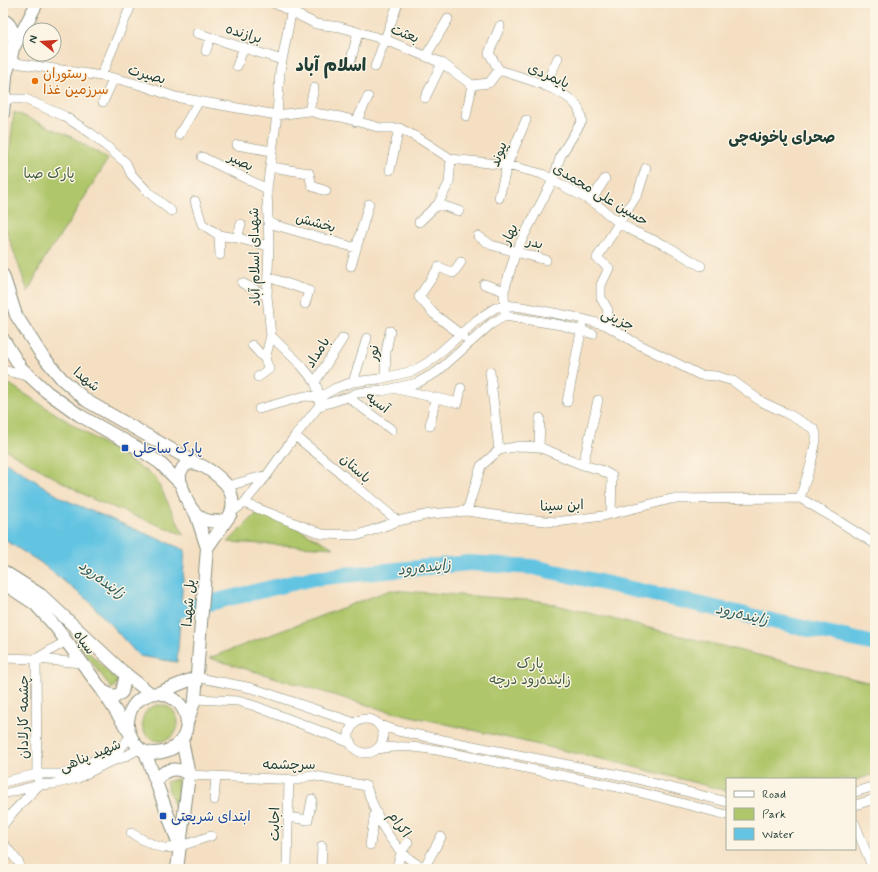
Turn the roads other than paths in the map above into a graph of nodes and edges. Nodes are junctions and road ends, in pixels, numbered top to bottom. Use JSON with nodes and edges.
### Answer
{"nodes":[{"id":1,"x":37,"y":3,"type":"edge"},
{"id":2,"x":132,"y":3,"type":"edge"},
{"id":3,"x":274,"y":3,"type":"edge"},
{"id":4,"x":293,"y":3,"type":"edge"},
{"id":5,"x":398,"y":3,"type":"edge"},
{"id":6,"x":291,"y":12,"type":"junction"},
{"id":7,"x":448,"y":19,"type":"dead end"},
{"id":8,"x":3,"y":20,"type":"edge"},
{"id":9,"x":500,"y":26,"type":"dead end"},
{"id":10,"x":358,"y":32,"type":"junction"},
{"id":11,"x":197,"y":33,"type":"dead end"},
{"id":12,"x":210,"y":37,"type":"junction"},
{"id":13,"x":386,"y":40,"type":"junction"},
{"id":14,"x":244,"y":47,"type":"junction"},
{"id":15,"x":13,"y":48,"type":"junction"},
{"id":16,"x":206,"y":51,"type":"dead end"},
{"id":17,"x":426,"y":56,"type":"junction"},
{"id":18,"x":558,"y":58,"type":"dead end"},
{"id":19,"x":282,"y":60,"type":"junction"},
{"id":20,"x":351,"y":60,"type":"dead end"},
{"id":21,"x":9,"y":62,"type":"junction"},
{"id":22,"x":442,"y":63,"type":"junction"},
{"id":23,"x":237,"y":66,"type":"dead end"},
{"id":24,"x":375,"y":68,"type":"dead end"},
{"id":25,"x":499,"y":70,"type":"junction"},
{"id":26,"x":101,"y":76,"type":"junction"},
{"id":27,"x":114,"y":78,"type":"junction"},
{"id":28,"x":4,"y":79,"type":"edge"},
{"id":29,"x":472,"y":85,"type":"junction"},
{"id":30,"x":545,"y":86,"type":"junction"},
{"id":31,"x":314,"y":88,"type":"dead end"},
{"id":32,"x":368,"y":97,"type":"dead end"},
{"id":33,"x":425,"y":98,"type":"dead end"},
{"id":34,"x":5,"y":99,"type":"junction"},
{"id":35,"x":199,"y":101,"type":"junction"},
{"id":36,"x":103,"y":102,"type":"dead end"},
{"id":37,"x":309,"y":111,"type":"junction"},
{"id":38,"x":3,"y":114,"type":"edge"},
{"id":39,"x":277,"y":115,"type":"junction"},
{"id":40,"x":466,"y":116,"type":"dead end"},
{"id":41,"x":526,"y":120,"type":"dead end"},
{"id":42,"x":356,"y":122,"type":"junction"},
{"id":43,"x":399,"y":128,"type":"junction"},
{"id":44,"x":179,"y":135,"type":"dead end"},
{"id":45,"x":237,"y":145,"type":"dead end"},
{"id":46,"x":272,"y":150,"type":"junction"},
{"id":47,"x":202,"y":157,"type":"dead end"},
{"id":48,"x":451,"y":159,"type":"junction"},
{"id":49,"x":507,"y":166,"type":"junction"},
{"id":50,"x":270,"y":167,"type":"junction"},
{"id":51,"x":646,"y":168,"type":"dead end"},
{"id":52,"x":390,"y":170,"type":"dead end"},
{"id":53,"x":605,"y":179,"type":"dead end"},
{"id":54,"x":553,"y":180,"type":"junction"},
{"id":55,"x":267,"y":189,"type":"junction"},
{"id":56,"x":326,"y":191,"type":"dead end"},
{"id":57,"x":499,"y":198,"type":"dead end"},
{"id":58,"x":195,"y":201,"type":"dead end"},
{"id":59,"x":591,"y":201,"type":"junction"},
{"id":60,"x":369,"y":204,"type":"dead end"},
{"id":61,"x":438,"y":204,"type":"junction"},
{"id":62,"x":171,"y":210,"type":"dead end"},
{"id":63,"x":458,"y":211,"type":"dead end"},
{"id":64,"x":419,"y":222,"type":"dead end"},
{"id":65,"x":619,"y":222,"type":"junction"},
{"id":66,"x":241,"y":224,"type":"dead end"},
{"id":67,"x":268,"y":224,"type":"junction"},
{"id":68,"x":219,"y":235,"type":"junction"},
{"id":69,"x":478,"y":236,"type":"dead end"},
{"id":70,"x":237,"y":238,"type":"junction"},
{"id":71,"x":269,"y":246,"type":"junction"},
{"id":72,"x":356,"y":248,"type":"junction"},
{"id":73,"x":516,"y":251,"type":"junction"},
{"id":74,"x":220,"y":255,"type":"dead end"},
{"id":75,"x":546,"y":260,"type":"dead end"},
{"id":76,"x":461,"y":262,"type":"dead end"},
{"id":77,"x":351,"y":266,"type":"dead end"},
{"id":78,"x":700,"y":266,"type":"dead end"},
{"id":79,"x":3,"y":275,"type":"edge"},
{"id":80,"x":268,"y":277,"type":"junction"},
{"id":81,"x":242,"y":283,"type":"dead end"},
{"id":82,"x":484,"y":284,"type":"dead end"},
{"id":83,"x":504,"y":291,"type":"junction"},
{"id":84,"x":267,"y":296,"type":"junction"},
{"id":85,"x":305,"y":304,"type":"dead end"},
{"id":86,"x":504,"y":305,"type":"junction"},
{"id":87,"x":505,"y":316,"type":"junction"},
{"id":88,"x":584,"y":319,"type":"junction"},
{"id":89,"x":606,"y":325,"type":"junction"},
{"id":90,"x":390,"y":331,"type":"dead end"},
{"id":91,"x":581,"y":331,"type":"junction"},
{"id":92,"x":460,"y":334,"type":"junction"},
{"id":93,"x":593,"y":334,"type":"dead end"},
{"id":94,"x":271,"y":336,"type":"junction"},
{"id":95,"x":343,"y":338,"type":"dead end"},
{"id":96,"x":367,"y":338,"type":"dead end"},
{"id":97,"x":3,"y":339,"type":"edge"},
{"id":98,"x":469,"y":342,"type":"junction"},
{"id":99,"x":252,"y":345,"type":"dead end"},
{"id":100,"x":265,"y":359,"type":"junction"},
{"id":101,"x":429,"y":362,"type":"junction"},
{"id":102,"x":3,"y":370,"type":"edge"},
{"id":103,"x":437,"y":372,"type":"junction"},
{"id":104,"x":490,"y":372,"type":"dead end"},
{"id":105,"x":30,"y":377,"type":"junction"},
{"id":106,"x":258,"y":377,"type":"dead end"},
{"id":107,"x":386,"y":377,"type":"junction"},
{"id":108,"x":315,"y":382,"type":"junction"},
{"id":109,"x":354,"y":382,"type":"junction"},
{"id":110,"x":396,"y":388,"type":"junction"},
{"id":111,"x":462,"y":388,"type":"dead end"},
{"id":112,"x":348,"y":397,"type":"junction"},
{"id":113,"x":435,"y":399,"type":"junction"},
{"id":114,"x":598,"y":400,"type":"dead end"},
{"id":115,"x":320,"y":401,"type":"junction"},
{"id":116,"x":567,"y":402,"type":"dead end"},
{"id":117,"x":259,"y":409,"type":"dead end"},
{"id":118,"x":540,"y":418,"type":"dead end"},
{"id":119,"x":430,"y":426,"type":"dead end"},
{"id":120,"x":392,"y":430,"type":"dead end"},
{"id":121,"x":295,"y":436,"type":"junction"},
{"id":122,"x":539,"y":446,"type":"junction"},
{"id":123,"x":499,"y":450,"type":"junction"},
{"id":124,"x":197,"y":464,"type":"junction"},
{"id":125,"x":583,"y":465,"type":"junction"},
{"id":126,"x":267,"y":475,"type":"junction"},
{"id":127,"x":182,"y":485,"type":"junction"},
{"id":128,"x":228,"y":486,"type":"junction"},
{"id":129,"x":800,"y":498,"type":"junction"},
{"id":130,"x":244,"y":503,"type":"junction"},
{"id":131,"x":467,"y":511,"type":"junction"},
{"id":132,"x":611,"y":513,"type":"junction"},
{"id":133,"x":196,"y":514,"type":"junction"},
{"id":134,"x":230,"y":516,"type":"junction"},
{"id":135,"x":398,"y":521,"type":"junction"},
{"id":136,"x":875,"y":544,"type":"edge"},
{"id":137,"x":207,"y":548,"type":"junction"},
{"id":138,"x":3,"y":571,"type":"edge"},
{"id":139,"x":3,"y":584,"type":"edge"},
{"id":140,"x":66,"y":641,"type":"junction"},
{"id":141,"x":3,"y":658,"type":"edge"},
{"id":142,"x":36,"y":659,"type":"junction"},
{"id":143,"x":82,"y":663,"type":"junction"},
{"id":144,"x":126,"y":674,"type":"junction"},
{"id":145,"x":197,"y":677,"type":"junction"},
{"id":146,"x":102,"y":690,"type":"junction"},
{"id":147,"x":155,"y":693,"type":"junction"},
{"id":148,"x":195,"y":699,"type":"junction"},
{"id":149,"x":187,"y":722,"type":"junction"},
{"id":150,"x":355,"y":723,"type":"junction"},
{"id":151,"x":379,"y":725,"type":"junction"},
{"id":152,"x":130,"y":734,"type":"junction"},
{"id":153,"x":182,"y":740,"type":"junction"},
{"id":154,"x":351,"y":743,"type":"junction"},
{"id":155,"x":121,"y":748,"type":"junction"},
{"id":156,"x":377,"y":749,"type":"junction"},
{"id":157,"x":142,"y":751,"type":"junction"},
{"id":158,"x":124,"y":757,"type":"junction"},
{"id":159,"x":37,"y":774,"type":"junction"},
{"id":160,"x":188,"y":775,"type":"junction"},
{"id":161,"x":216,"y":776,"type":"junction"},
{"id":162,"x":289,"y":779,"type":"junction"},
{"id":163,"x":3,"y":782,"type":"edge"},
{"id":164,"x":156,"y":784,"type":"junction"},
{"id":165,"x":39,"y":785,"type":"junction"},
{"id":166,"x":366,"y":786,"type":"joint"},
{"id":167,"x":875,"y":786,"type":"edge"},
{"id":168,"x":856,"y":792,"type":"edge"},
{"id":169,"x":3,"y":794,"type":"edge"},
{"id":170,"x":312,"y":799,"type":"dead end"},
{"id":171,"x":875,"y":799,"type":"edge"},
{"id":172,"x":214,"y":800,"type":"dead end"},
{"id":173,"x":726,"y":802,"type":"edge"},
{"id":174,"x":856,"y":805,"type":"edge"},
{"id":175,"x":375,"y":812,"type":"junction"},
{"id":176,"x":726,"y":815,"type":"edge"},
{"id":177,"x":288,"y":817,"type":"junction"},
{"id":178,"x":3,"y":825,"type":"edge"},
{"id":179,"x":856,"y":826,"type":"edge"},
{"id":180,"x":131,"y":833,"type":"dead end"},
{"id":181,"x":212,"y":836,"type":"dead end"},
{"id":182,"x":441,"y":837,"type":"dead end"},
{"id":183,"x":408,"y":842,"type":"dead end"},
{"id":184,"x":3,"y":843,"type":"edge"},
{"id":185,"x":370,"y":845,"type":"dead end"},
{"id":186,"x":180,"y":846,"type":"junction"},
{"id":187,"x":322,"y":846,"type":"dead end"},
{"id":188,"x":402,"y":851,"type":"junction"},
{"id":189,"x":19,"y":863,"type":"dead end"},
{"id":190,"x":425,"y":868,"type":"edge"},
{"id":191,"x":177,"y":869,"type":"edge"},
{"id":192,"x":287,"y":869,"type":"edge"},
{"id":193,"x":321,"y":869,"type":"edge"},
{"id":194,"x":396,"y":869,"type":"edge"},
{"id":195,"x":873,"y":869,"type":"edge"}],
"edges":[{"from":1,"to":15,"type":"main road"},
{"from":2,"to":26,"type":"street"},
{"from":3,"to":6,"type":"street","name":"بعثت"},
{"from":4,"to":6,"type":"street","name":"شهدای اسلام آباد"},
{"from":5,"to":13,"type":"street"},
{"from":6,"to":10,"type":"street","name":"بعثت"},
{"from":6,"to":19,"type":"street","name":"شهدای اسلام آباد"},
{"from":7,"to":17,"type":"street"},
{"from":8,"to":15,"type":"main road"},
{"from":9,"to":25,"type":"street"},
{"from":10,"to":13,"type":"street","name":"بعثت"},
{"from":10,"to":20,"type":"street"},
{"from":11,"to":12,"type":"street","name":"برازنده"},
{"from":12,"to":14,"type":"street","name":"برازنده"},
{"from":12,"to":16,"type":"street"},
{"from":13,"to":17,"type":"street","name":"بعثت"},
{"from":13,"to":24,"type":"street"},
{"from":14,"to":19,"type":"street","name":"برازنده"},
{"from":14,"to":23,"type":"street"},
{"from":15,"to":21,"type":"main road"},
{"from":17,"to":22,"type":"street","name":"بعثت"},
{"from":18,"to":30,"type":"street"},
{"from":19,"to":39,"type":"street","name":"شهدای اسلام آباد"},
{"from":21,"to":26,"type":"street","name":"بصیرت"},
{"from":21,"to":28,"type":"main road"},
{"from":22,"to":29,"type":"street","name":"بعثت"},
{"from":22,"to":33,"type":"street"},
{"from":25,"to":29,"type":"street"},
{"from":25,"to":30,"type":"street","name":"پایمردی"},
{"from":26,"to":27,"type":"street","name":"بصیرت"},
{"from":27,"to":35,"type":"street","name":"بصیرت"},
{"from":27,"to":36,"type":"street"},
{"from":28,"to":34,"type":"main road"},
{"from":29,"to":40,"type":"street"},
{"from":30,"to":54,"type":"street","name":"پایمردی"},
{"from":31,"to":37,"type":"street"},
{"from":32,"to":42,"type":"street"},
{"from":34,"to":38,"type":"main road"},
{"from":34,"to":62,"type":"street"},
{"from":35,"to":39,"type":"street","name":"بصیرت"},
{"from":35,"to":44,"type":"street"},
{"from":37,"to":39,"type":"street","name":"حسین علی محمدی"},
{"from":37,"to":42,"type":"street","name":"حسین علی محمدی"},
{"from":39,"to":46,"type":"street","name":"شهدای اسلام آباد"},
{"from":41,"to":49,"type":"street","name":"پیوند"},
{"from":42,"to":43,"type":"street","name":"حسین علی محمدی"},
{"from":43,"to":48,"type":"street","name":"حسین علی محمدی"},
{"from":43,"to":52,"type":"street"},
{"from":45,"to":46,"type":"street"},
{"from":46,"to":50,"type":"street","name":"شهدای اسلام آباد"},
{"from":47,"to":55,"type":"street","name":"بصیر"},
{"from":48,"to":49,"type":"street","name":"حسین علی محمدی"},
{"from":48,"to":61,"type":"street"},
{"from":49,"to":54,"type":"street","name":"حسین علی محمدی"},
{"from":49,"to":57,"type":"street","name":"پیوند"},
{"from":50,"to":55,"type":"street","name":"شهدای اسلام آباد"},
{"from":50,"to":56,"type":"street"},
{"from":51,"to":65,"type":"street"},
{"from":53,"to":59,"type":"street"},
{"from":54,"to":59,"type":"street","name":"حسین علی محمدی"},
{"from":54,"to":73,"type":"street","name":"بهار"},
{"from":55,"to":67,"type":"street","name":"شهدای اسلام آباد"},
{"from":58,"to":68,"type":"street"},
{"from":59,"to":65,"type":"street","name":"حسین علی محمدی"},
{"from":60,"to":72,"type":"street"},
{"from":61,"to":63,"type":"street"},
{"from":61,"to":64,"type":"street"},
{"from":65,"to":78,"type":"street","name":"حسین علی محمدی"},
{"from":65,"to":89,"type":"street"},
{"from":66,"to":70,"type":"street"},
{"from":67,"to":71,"type":"street","name":"شهدای اسلام آباد"},
{"from":67,"to":72,"type":"street","name":"بخشش"},
{"from":68,"to":70,"type":"street"},
{"from":68,"to":74,"type":"street"},
{"from":69,"to":73,"type":"street","name":"بدر"},
{"from":70,"to":71,"type":"street"},
{"from":71,"to":80,"type":"street","name":"شهدای اسلام آباد"},
{"from":72,"to":77,"type":"street"},
{"from":73,"to":75,"type":"street","name":"بدر"},
{"from":73,"to":83,"type":"street","name":"بهار"},
{"from":76,"to":92,"type":"street"},
{"from":79,"to":124,"type":"main road","name":"شهدا"},
{"from":80,"to":84,"type":"street","name":"شهدای اسلام آباد"},
{"from":80,"to":85,"type":"street"},
{"from":81,"to":84,"type":"street"},
{"from":82,"to":83,"type":"street"},
{"from":83,"to":86,"type":"street","name":"بهار"},
{"from":84,"to":94,"type":"street","name":"شهدای اسلام آباد"},
{"from":86,"to":87,"type":"street","name":"بهار"},
{"from":86,"to":88,"type":"street","name":"جزینی"},
{"from":86,"to":92,"type":"street"},
{"from":87,"to":91,"type":"street"},
{"from":87,"to":98,"type":"street"},
{"from":88,"to":89,"type":"street","name":"جزینی"},
{"from":88,"to":91,"type":"street"},
{"from":89,"to":129,"type":"street","name":"جزینی"},
{"from":90,"to":107,"type":"street","name":"نور"},
{"from":91,"to":93,"type":"street"},
{"from":91,"to":116,"type":"street"},
{"from":92,"to":98,"type":"street"},
{"from":92,"to":101,"type":"street"},
{"from":94,"to":100,"type":"street"},
{"from":94,"to":108,"type":"street"},
{"from":95,"to":108,"type":"street","name":"بامداد"},
{"from":96,"to":109,"type":"street"},
{"from":97,"to":105,"type":"main road"},
{"from":98,"to":103,"type":"street"},
{"from":99,"to":100,"type":"street"},
{"from":100,"to":106,"type":"street"},
{"from":101,"to":103,"type":"street"},
{"from":101,"to":107,"type":"street"},
{"from":102,"to":105,"type":"street"},
{"from":103,"to":110,"type":"street"},
{"from":104,"to":123,"type":"street"},
{"from":105,"to":127,"type":"main road"},
{"from":107,"to":109,"type":"street"},
{"from":108,"to":115,"type":"street"},
{"from":109,"to":115,"type":"street"},
{"from":110,"to":112,"type":"street"},
{"from":110,"to":113,"type":"street"},
{"from":111,"to":113,"type":"street"},
{"from":112,"to":115,"type":"street"},
{"from":112,"to":120,"type":"street","name":"آسیه"},
{"from":113,"to":119,"type":"street"},
{"from":114,"to":125,"type":"street"},
{"from":115,"to":117,"type":"street"},
{"from":115,"to":121,"type":"street"},
{"from":118,"to":122,"type":"street"},
{"from":121,"to":126,"type":"street"},
{"from":121,"to":135,"type":"street","name":"باستان"},
{"from":122,"to":123,"type":"street"},
{"from":122,"to":125,"type":"street"},
{"from":123,"to":131,"type":"street"},
{"from":124,"to":127,"type":"main road"},
{"from":124,"to":128,"type":"main road"},
{"from":125,"to":132,"type":"street"},
{"from":126,"to":128,"type":"street"},
{"from":126,"to":130,"type":"street"},
{"from":127,"to":133,"type":"main road"},
{"from":128,"to":134,"type":"main road"},
{"from":129,"to":132,"type":"street","name":"ابن سینا"},
{"from":129,"to":136,"type":"street","name":"ابن سینا"},
{"from":130,"to":134,"type":"street"},
{"from":130,"to":135,"type":"street","name":"ابن سینا"},
{"from":131,"to":132,"type":"street","name":"ابن سینا"},
{"from":131,"to":135,"type":"street","name":"ابن سینا"},
{"from":133,"to":134,"type":"main road"},
{"from":133,"to":137,"type":"main road"},
{"from":134,"to":137,"type":"main road"},
{"from":137,"to":145,"type":"main road","name":"پل شهدا"},
{"from":138,"to":144,"type":"main road","name":"سپاه"},
{"from":139,"to":140,"type":"main road","name":"سپاه"},
{"from":140,"to":142,"type":"street"},
{"from":140,"to":143,"type":"main road","name":"سپاه"},
{"from":141,"to":142,"type":"street"},
{"from":142,"to":143,"type":"street"},
{"from":142,"to":159,"type":"street","name":"چشمه کارلادان"},
{"from":143,"to":146,"type":"main road","name":"سپاه"},
{"from":144,"to":146,"type":"main road"},
{"from":144,"to":147,"type":"main road","name":"سپاه"},
{"from":145,"to":147,"type":"main road"},
{"from":145,"to":148,"type":"main road","name":"پل شهدا"},
{"from":145,"to":150,"type":"street"},
{"from":146,"to":152,"type":"main road","name":"سپاه"},
{"from":147,"to":149,"type":"main road"},
{"from":147,"to":152,"type":"main road"},
{"from":148,"to":149,"type":"main road","name":"پل شهدا"},
{"from":148,"to":154,"type":"street"},
{"from":149,"to":153,"type":"main road"},
{"from":150,"to":151,"type":"street"},
{"from":150,"to":154,"type":"street"},
{"from":151,"to":156,"type":"street"},
{"from":151,"to":173,"type":"street"},
{"from":152,"to":155,"type":"street"},
{"from":152,"to":157,"type":"main road"},
{"from":153,"to":157,"type":"main road"},
{"from":153,"to":160,"type":"main road"},
{"from":154,"to":156,"type":"street"},
{"from":155,"to":158,"type":"street"},
{"from":155,"to":159,"type":"street"},
{"from":156,"to":176,"type":"street"},
{"from":157,"to":158,"type":"street","name":"شهید پناهی"},
{"from":157,"to":164,"type":"main road"},
{"from":158,"to":165,"type":"street","name":"شهید پناهی"},
{"from":159,"to":163,"type":"street"},
{"from":159,"to":165,"type":"street","name":"چشمه کارلادان"},
{"from":160,"to":161,"type":"street","name":"سرچشمه"},
{"from":160,"to":164,"type":"main road"},
{"from":160,"to":186,"type":"main road"},
{"from":161,"to":162,"type":"street","name":"سرچشمه"},
{"from":161,"to":172,"type":"street"},
{"from":162,"to":166,"type":"street","name":"سرچشمه"},
{"from":162,"to":177,"type":"street","name":"اجابت"},
{"from":164,"to":186,"type":"main road"},
{"from":165,"to":169,"type":"street","name":"شهید پناهی"},
{"from":165,"to":178,"type":"street"},
{"from":166,"to":175,"type":"street","name":"اکرام"},
{"from":167,"to":168,"type":"street"},
{"from":170,"to":177,"type":"street"},
{"from":171,"to":174,"type":"street"},
{"from":175,"to":185,"type":"street"},
{"from":175,"to":188,"type":"street","name":"اکرام"},
{"from":177,"to":192,"type":"street","name":"اجابت"},
{"from":179,"to":195,"type":"street"},
{"from":180,"to":186,"type":"street"},
{"from":181,"to":186,"type":"street"},
{"from":182,"to":190,"type":"street"},
{"from":183,"to":188,"type":"street"},
{"from":184,"to":189,"type":"street"},
{"from":186,"to":191,"type":"main road"},
{"from":187,"to":193,"type":"street"},
{"from":188,"to":190,"type":"street","name":"اکرام"},
{"from":188,"to":194,"type":"street"}]}
